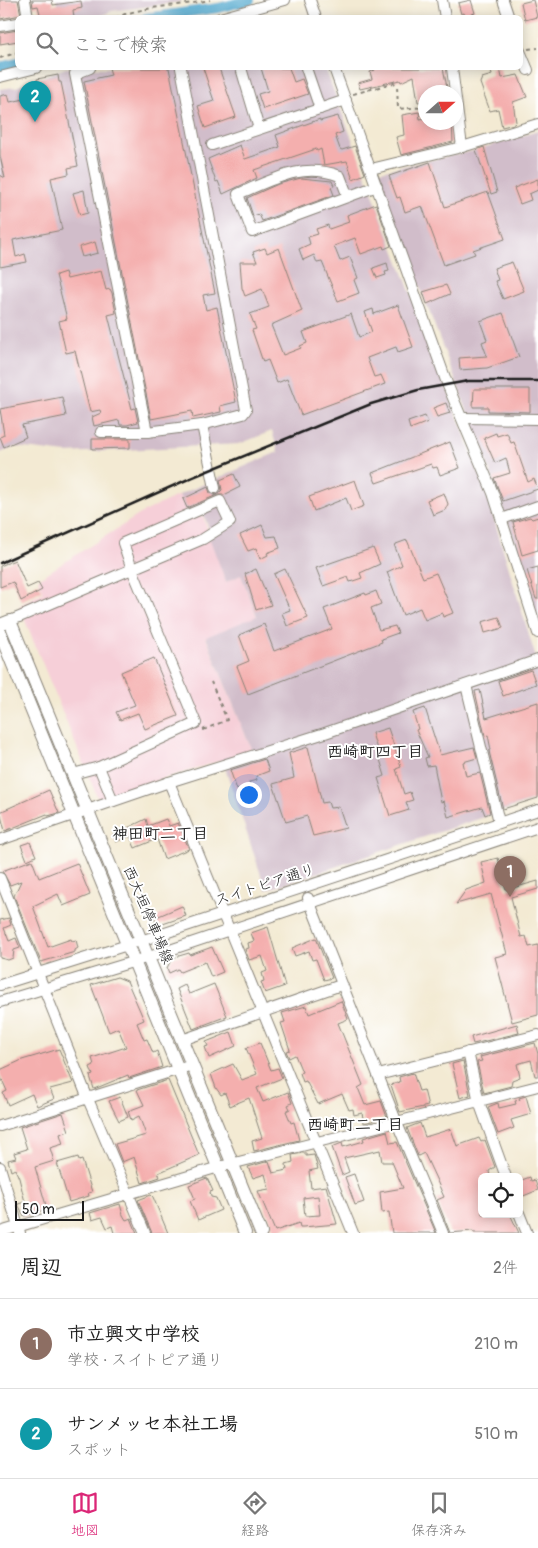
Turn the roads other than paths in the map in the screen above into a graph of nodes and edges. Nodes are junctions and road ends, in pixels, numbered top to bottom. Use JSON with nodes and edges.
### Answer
{"nodes":[{"id":1,"x":25,"y":0,"type":"edge"},
{"id":2,"x":285,"y":0,"type":"edge"},
{"id":3,"x":310,"y":0,"type":"edge"},
{"id":4,"x":442,"y":0,"type":"edge"},
{"id":5,"x":503,"y":0,"type":"edge"},
{"id":6,"x":28,"y":15,"type":"edge"},
{"id":7,"x":231,"y":15,"type":"edge"},
{"id":8,"x":315,"y":15,"type":"edge"},
{"id":9,"x":444,"y":15,"type":"edge"},
{"id":10,"x":508,"y":15,"type":"edge"},
{"id":11,"x":15,"y":23,"type":"edge"},
{"id":12,"x":0,"y":26,"type":"edge"},
{"id":13,"x":523,"y":58,"type":"edge"},
{"id":14,"x":28,"y":70,"type":"edge"},
{"id":15,"x":85,"y":70,"type":"edge"},
{"id":16,"x":181,"y":70,"type":"edge"},
{"id":17,"x":242,"y":70,"type":"edge"},
{"id":18,"x":307,"y":70,"type":"edge"},
{"id":19,"x":335,"y":70,"type":"edge"},
{"id":20,"x":452,"y":70,"type":"edge"},
{"id":21,"x":528,"y":70,"type":"dead end"},
{"id":22,"x":0,"y":77,"type":"edge"},
{"id":23,"x":345,"y":98,"type":"junction"},
{"id":24,"x":320,"y":109,"type":"junction"},
{"id":25,"x":538,"y":124,"type":"edge"},
{"id":26,"x":259,"y":129,"type":"junction"},
{"id":27,"x":212,"y":145,"type":"dead end"},
{"id":28,"x":462,"y":147,"type":"junction"},
{"id":29,"x":371,"y":169,"type":"junction"},
{"id":30,"x":377,"y":186,"type":"junction"},
{"id":31,"x":348,"y":197,"type":"junction"},
{"id":32,"x":463,"y":418,"type":"junction"},
{"id":33,"x":538,"y":419,"type":"edge"},
{"id":34,"x":202,"y":425,"type":"junction"},
{"id":35,"x":101,"y":432,"type":"dead end"},
{"id":36,"x":147,"y":432,"type":"junction"},
{"id":37,"x":218,"y":495,"type":"junction"},
{"id":38,"x":538,"y":506,"type":"edge"},
{"id":39,"x":502,"y":519,"type":"junction"},
{"id":40,"x":132,"y":569,"type":"junction"},
{"id":41,"x":5,"y":623,"type":"edge"},
{"id":42,"x":0,"y":634,"type":"edge"},
{"id":43,"x":538,"y":634,"type":"edge"},
{"id":44,"x":538,"y":660,"type":"edge"},
{"id":45,"x":466,"y":685,"type":"junction"},
{"id":46,"x":99,"y":767,"type":"junction"},
{"id":47,"x":73,"y":774,"type":"junction"},
{"id":48,"x":169,"y":782,"type":"junction"},
{"id":49,"x":113,"y":801,"type":"junction"},
{"id":50,"x":88,"y":810,"type":"junction"},
{"id":51,"x":538,"y":810,"type":"edge"},
{"id":52,"x":75,"y":815,"type":"junction"},
{"id":53,"x":499,"y":822,"type":"junction"},
{"id":54,"x":538,"y":827,"type":"edge"},
{"id":55,"x":0,"y":840,"type":"edge"},
{"id":56,"x":0,"y":878,"type":"edge"},
{"id":57,"x":304,"y":888,"type":"junction"},
{"id":58,"x":310,"y":903,"type":"junction"},
{"id":59,"x":223,"y":914,"type":"junction"},
{"id":60,"x":229,"y":931,"type":"junction"},
{"id":61,"x":134,"y":943,"type":"junction"},
{"id":62,"x":149,"y":957,"type":"junction"},
{"id":63,"x":136,"y":961,"type":"junction"},
{"id":64,"x":38,"y":973,"type":"junction"},
{"id":65,"x":0,"y":985,"type":"edge"},
{"id":66,"x":341,"y":985,"type":"junction"},
{"id":67,"x":44,"y":989,"type":"junction"},
{"id":68,"x":0,"y":1002,"type":"edge"},
{"id":69,"x":262,"y":1012,"type":"junction"},
{"id":70,"x":538,"y":1035,"type":"edge"},
{"id":71,"x":182,"y":1040,"type":"junction"},
{"id":72,"x":468,"y":1052,"type":"junction"},
{"id":73,"x":192,"y":1065,"type":"junction"},
{"id":74,"x":179,"y":1070,"type":"junction"},
{"id":75,"x":378,"y":1075,"type":"junction"},
{"id":76,"x":538,"y":1086,"type":"edge"},
{"id":77,"x":88,"y":1099,"type":"junction"},
{"id":78,"x":479,"y":1102,"type":"junction"},
{"id":79,"x":397,"y":1123,"type":"junction"},
{"id":80,"x":0,"y":1126,"type":"edge"},
{"id":81,"x":316,"y":1143,"type":"junction"},
{"id":82,"x":232,"y":1164,"type":"junction"},
{"id":83,"x":0,"y":1166,"type":"edge"},
{"id":84,"x":219,"y":1167,"type":"junction"},
{"id":85,"x":505,"y":1173,"type":"edge"},
{"id":86,"x":129,"y":1194,"type":"junction"},
{"id":87,"x":521,"y":1218,"type":"edge"},
{"id":88,"x":19,"y":1230,"type":"edge"},
{"id":89,"x":0,"y":1232,"type":"edge"},
{"id":90,"x":145,"y":1233,"type":"edge"},
{"id":91,"x":245,"y":1233,"type":"edge"},
{"id":92,"x":261,"y":1233,"type":"edge"},
{"id":93,"x":353,"y":1233,"type":"edge"},
{"id":94,"x":443,"y":1233,"type":"edge"},
{"id":95,"x":527,"y":1233,"type":"edge"}],
"edges":[{"from":1,"to":6,"type":"street"},
{"from":2,"to":7,"type":"street"},
{"from":3,"to":8,"type":"street"},
{"from":4,"to":9,"type":"street"},
{"from":5,"to":10,"type":"street"},
{"from":11,"to":12,"type":"street"},
{"from":13,"to":21,"type":"street"},
{"from":14,"to":22,"type":"street"},
{"from":15,"to":36,"type":"street"},
{"from":16,"to":34,"type":"street"},
{"from":17,"to":26,"type":"street"},
{"from":18,"to":24,"type":"street"},
{"from":19,"to":23,"type":"street"},
{"from":20,"to":28,"type":"street"},
{"from":23,"to":24,"type":"street"},
{"from":23,"to":29,"type":"street"},
{"from":24,"to":26,"type":"street"},
{"from":25,"to":28,"type":"street"},
{"from":26,"to":27,"type":"street"},
{"from":28,"to":29,"type":"street"},
{"from":29,"to":30,"type":"street"},
{"from":30,"to":31,"type":"street"},
{"from":30,"to":32,"type":"street"},
{"from":31,"to":31,"type":"street"},
{"from":32,"to":33,"type":"street"},
{"from":32,"to":39,"type":"street"},
{"from":34,"to":36,"type":"street"},
{"from":34,"to":37,"type":"street"},
{"from":35,"to":36,"type":"street"},
{"from":37,"to":40,"type":"street"},
{"from":37,"to":40,"type":"street"},
{"from":38,"to":39,"type":"street"},
{"from":39,"to":43,"type":"street"},
{"from":40,"to":41,"type":"street"},
{"from":40,"to":46,"type":"street"},
{"from":41,"to":47,"type":"main road","name":"西大垣停車場線"},
{"from":42,"to":52,"type":"main road","name":"西大垣停車場線"},
{"from":44,"to":45,"type":"street"},
{"from":45,"to":48,"type":"street"},
{"from":45,"to":53,"type":"street"},
{"from":46,"to":47,"type":"street"},
{"from":46,"to":49,"type":"street"},
{"from":47,"to":50,"type":"main road","name":"西大垣停車場線"},
{"from":48,"to":49,"type":"street"},
{"from":48,"to":59,"type":"street"},
{"from":49,"to":50,"type":"street"},
{"from":50,"to":52,"type":"street"},
{"from":50,"to":61,"type":"main road","name":"西大垣停車場線"},
{"from":51,"to":53,"type":"street","name":"スイトピア通り"},
{"from":52,"to":55,"type":"street"},
{"from":52,"to":61,"type":"main road","name":"西大垣停車場線"},
{"from":53,"to":57,"type":"street","name":"スイトピア通り"},
{"from":54,"to":58,"type":"street"},
{"from":56,"to":64,"type":"street"},
{"from":57,"to":58,"type":"street"},
{"from":57,"to":59,"type":"street","name":"スイトピア通り"},
{"from":58,"to":60,"type":"street"},
{"from":58,"to":66,"type":"street"},
{"from":59,"to":60,"type":"street"},
{"from":59,"to":61,"type":"street","name":"スイトピア通り"},
{"from":60,"to":62,"type":"street"},
{"from":60,"to":69,"type":"street"},
{"from":61,"to":62,"type":"main road","name":"西大垣停車場線"},
{"from":61,"to":63,"type":"main road","name":"西大垣停車場線"},
{"from":61,"to":64,"type":"street","name":"スイトピア通り"},
{"from":62,"to":63,"type":"street"},
{"from":62,"to":71,"type":"main road","name":"西大垣停車場線"},
{"from":63,"to":67,"type":"street"},
{"from":63,"to":74,"type":"main road","name":"西大垣停車場線"},
{"from":64,"to":65,"type":"street","name":"スイトピア通り"},
{"from":64,"to":67,"type":"street"},
{"from":66,"to":69,"type":"street"},
{"from":66,"to":75,"type":"street"},
{"from":67,"to":68,"type":"street"},
{"from":67,"to":77,"type":"street"},
{"from":69,"to":71,"type":"street"},
{"from":69,"to":81,"type":"street"},
{"from":70,"to":72,"type":"street"},
{"from":71,"to":73,"type":"main road","name":"西大垣停車場線"},
{"from":72,"to":75,"type":"street"},
{"from":72,"to":78,"type":"street"},
{"from":73,"to":74,"type":"street"},
{"from":73,"to":82,"type":"main road","name":"西大垣停車場線"},
{"from":74,"to":77,"type":"street"},
{"from":74,"to":84,"type":"main road","name":"西大垣停車場線"},
{"from":75,"to":79,"type":"street"},
{"from":76,"to":78,"type":"street"},
{"from":77,"to":80,"type":"street"},
{"from":77,"to":86,"type":"street"},
{"from":78,"to":79,"type":"street"},
{"from":78,"to":85,"type":"street"},
{"from":79,"to":81,"type":"street"},
{"from":79,"to":94,"type":"street"},
{"from":81,"to":82,"type":"street"},
{"from":81,"to":93,"type":"street"},
{"from":82,"to":84,"type":"street"},
{"from":82,"to":92,"type":"main road","name":"西大垣停車場線"},
{"from":83,"to":88,"type":"street"},
{"from":84,"to":86,"type":"street"},
{"from":84,"to":91,"type":"main road","name":"西大垣停車場線"},
{"from":86,"to":88,"type":"street"},
{"from":86,"to":90,"type":"street"},
{"from":87,"to":95,"type":"street"},
{"from":88,"to":89,"type":"street"}]}
